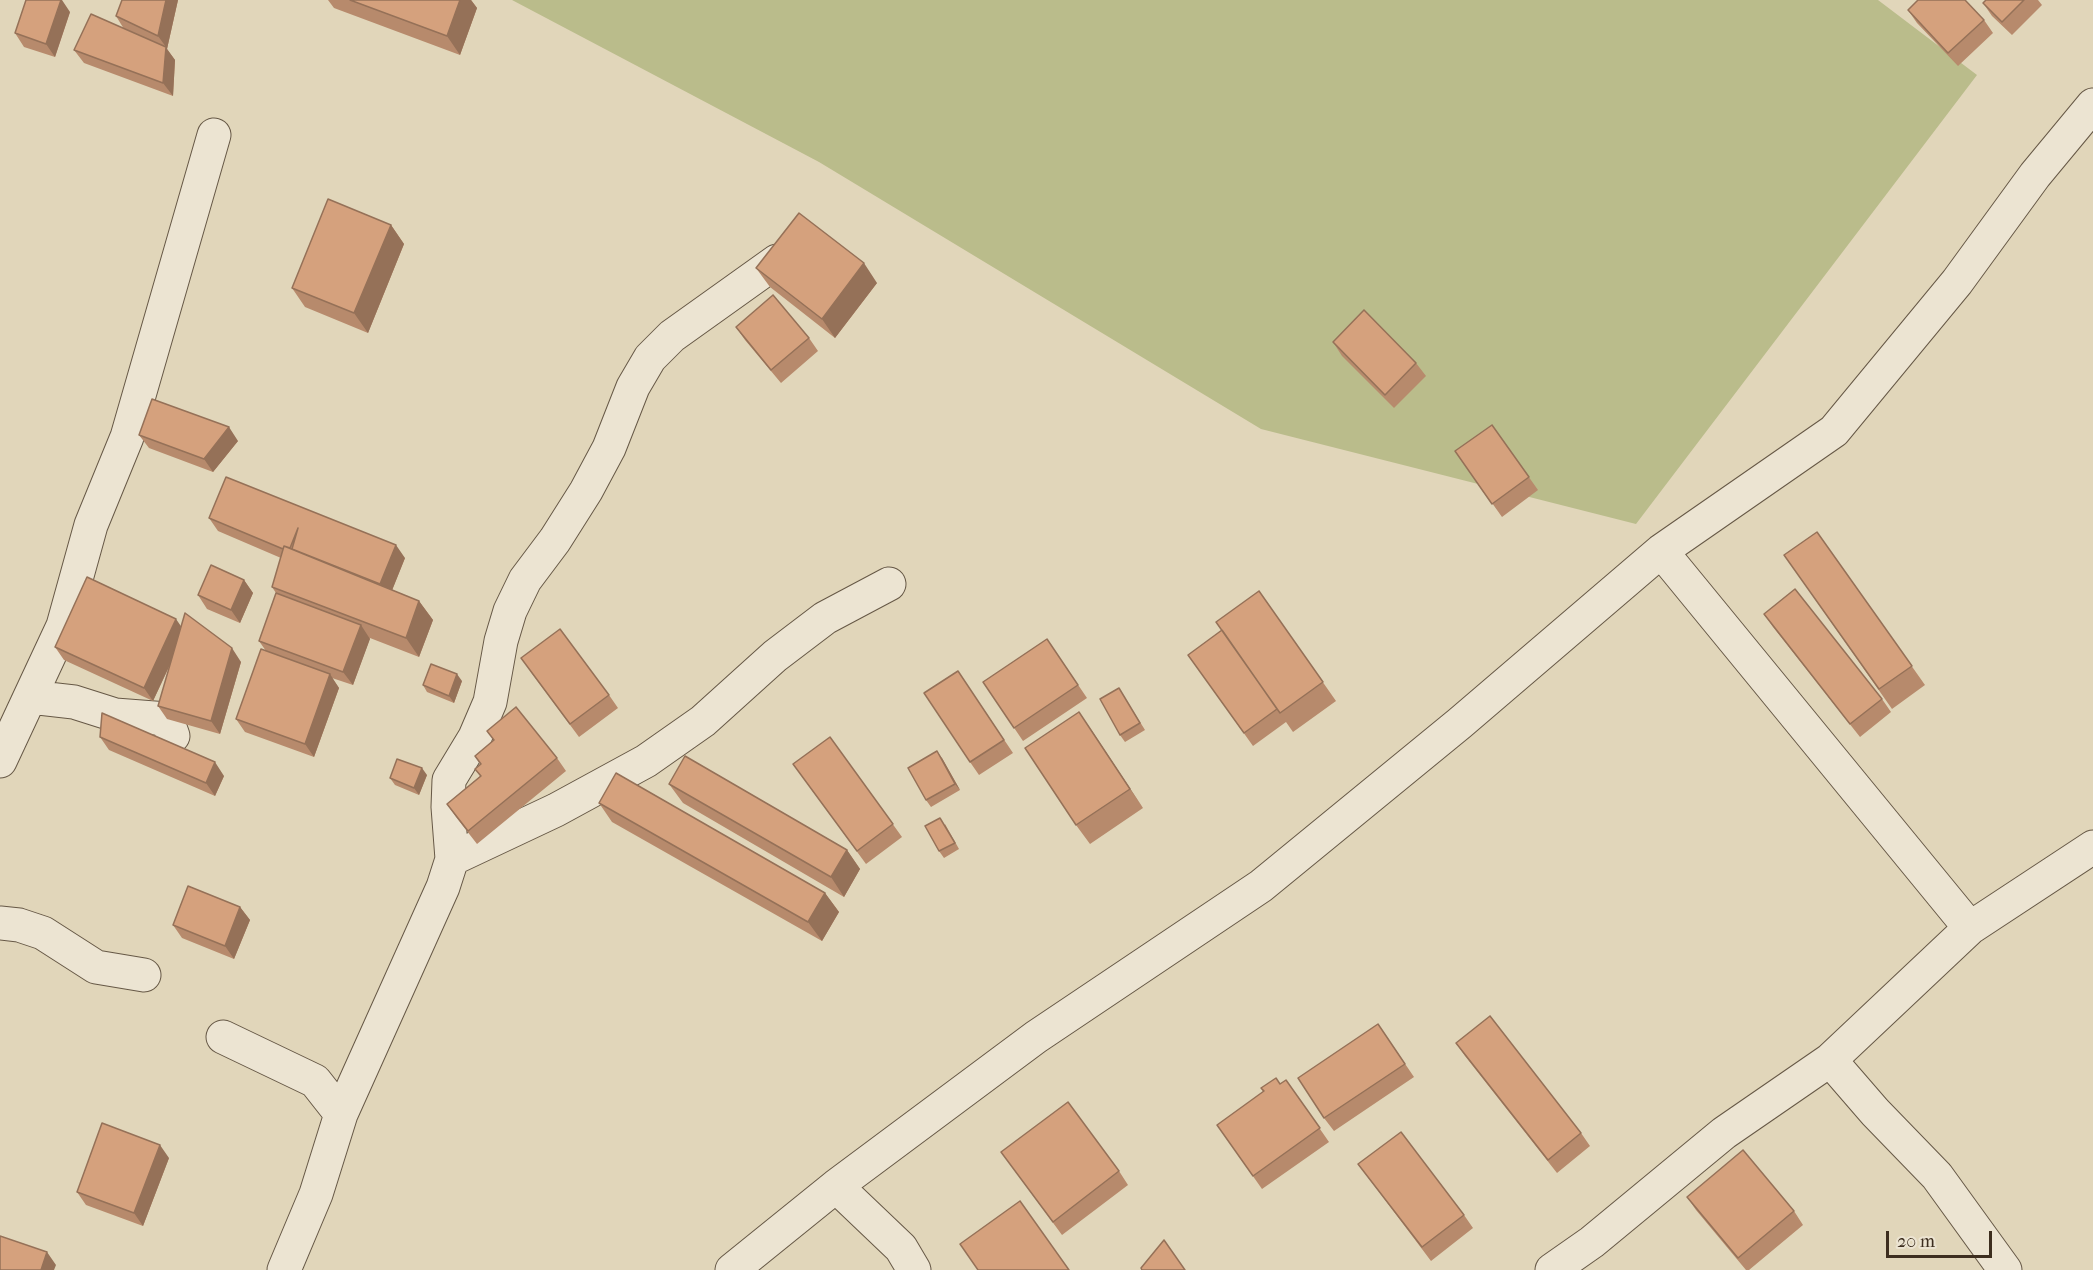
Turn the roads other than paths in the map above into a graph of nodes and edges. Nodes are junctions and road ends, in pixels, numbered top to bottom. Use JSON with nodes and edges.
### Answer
{"nodes":[{"id":1,"x":2093,"y":105,"type":"edge"},
{"id":2,"x":214,"y":135,"type":"dead end"},
{"id":3,"x":777,"y":261,"type":"edge"},
{"id":4,"x":1661,"y":551,"type":"junction"},
{"id":5,"x":889,"y":584,"type":"dead end"},
{"id":6,"x":30,"y":697,"type":"junction"},
{"id":7,"x":173,"y":736,"type":"dead end"},
{"id":8,"x":0,"y":761,"type":"edge"},
{"id":9,"x":2093,"y":847,"type":"edge"},
{"id":10,"x":452,"y":859,"type":"junction"},
{"id":11,"x":0,"y":923,"type":"edge"},
{"id":12,"x":1970,"y":928,"type":"junction"},
{"id":13,"x":144,"y":975,"type":"dead end"},
{"id":14,"x":223,"y":1037,"type":"dead end"},
{"id":15,"x":1830,"y":1060,"type":"junction"},
{"id":16,"x":341,"y":1114,"type":"junction"},
{"id":17,"x":836,"y":1186,"type":"junction"},
{"id":18,"x":284,"y":1270,"type":"edge"},
{"id":19,"x":732,"y":1270,"type":"edge"},
{"id":20,"x":915,"y":1270,"type":"edge"},
{"id":21,"x":1552,"y":1270,"type":"edge"},
{"id":22,"x":2005,"y":1270,"type":"edge"}],
"edges":[{"from":1,"to":4,"type":"street"},
{"from":2,"to":6,"type":"street"},
{"from":3,"to":10,"type":"street"},
{"from":4,"to":12,"type":"street"},
{"from":4,"to":17,"type":"street"},
{"from":5,"to":10,"type":"street"},
{"from":6,"to":7,"type":"street"},
{"from":6,"to":8,"type":"street"},
{"from":9,"to":12,"type":"street"},
{"from":10,"to":16,"type":"street"},
{"from":11,"to":13,"type":"street"},
{"from":12,"to":15,"type":"street"},
{"from":14,"to":16,"type":"street"},
{"from":15,"to":21,"type":"street"},
{"from":15,"to":22,"type":"street"},
{"from":16,"to":18,"type":"street"},
{"from":17,"to":19,"type":"street"},
{"from":17,"to":20,"type":"street"}]}
